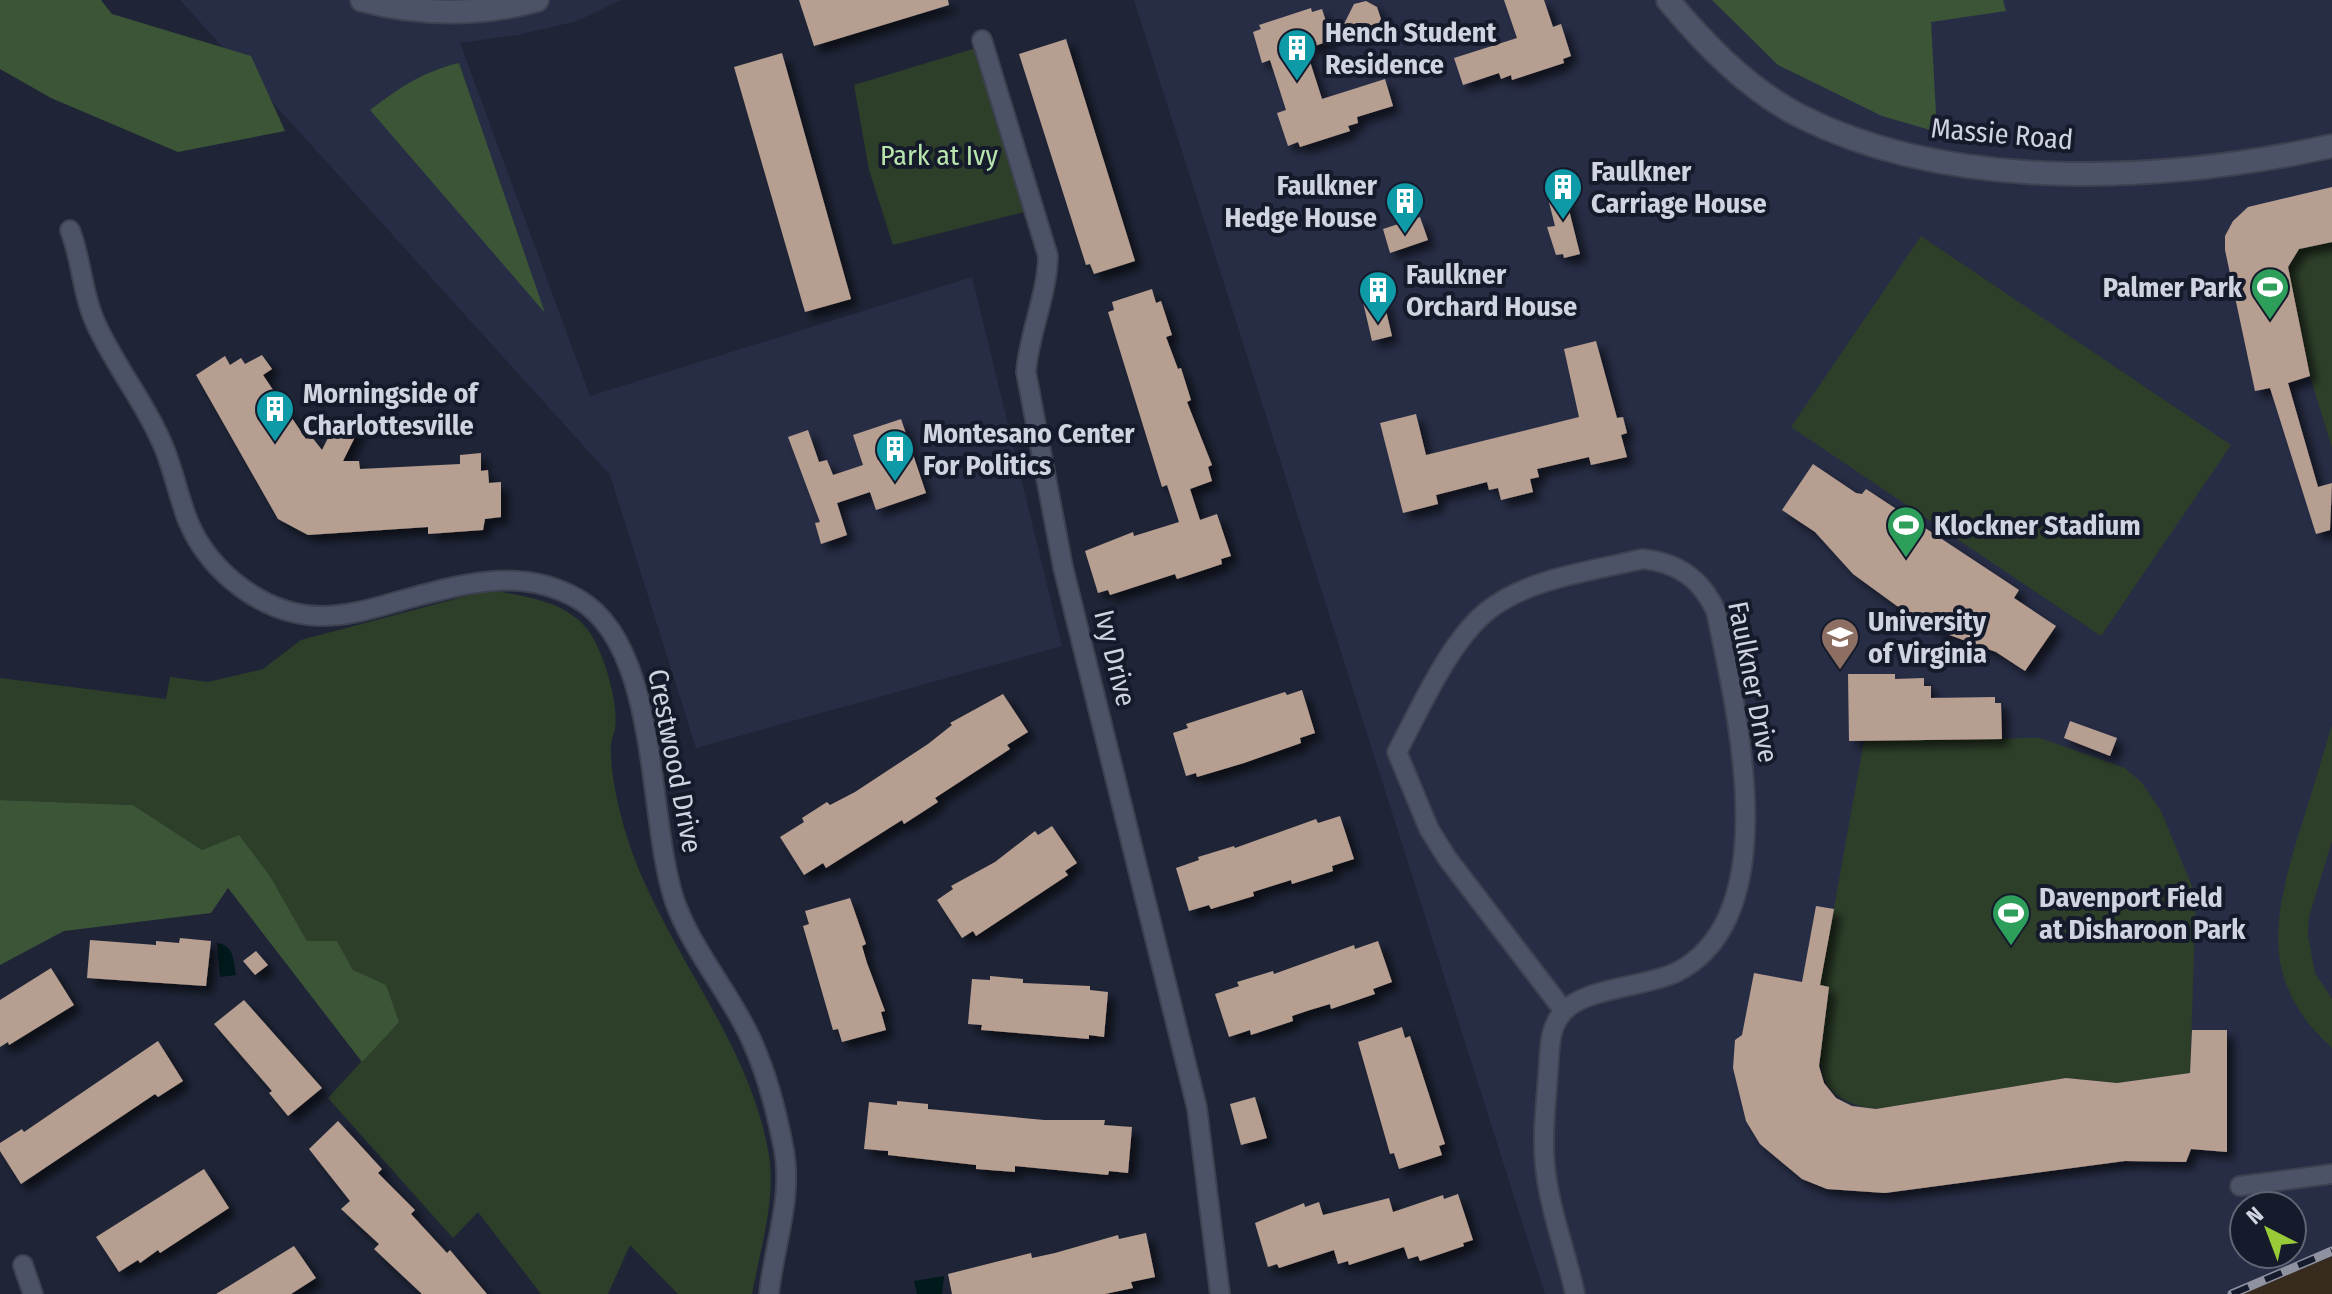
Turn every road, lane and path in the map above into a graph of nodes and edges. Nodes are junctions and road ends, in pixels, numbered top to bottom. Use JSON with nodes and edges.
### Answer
{"nodes":[{"id":1,"x":362,"y":0,"type":"edge"},
{"id":2,"x":537,"y":0,"type":"edge"},
{"id":3,"x":1668,"y":0,"type":"edge"},
{"id":4,"x":982,"y":40,"type":"dead end"},
{"id":5,"x":2332,"y":146,"type":"edge"},
{"id":6,"x":70,"y":230,"type":"dead end"},
{"id":7,"x":1564,"y":1011,"type":"junction"},
{"id":8,"x":2332,"y":1174,"type":"edge"},
{"id":9,"x":2240,"y":1186,"type":"dead end"},
{"id":10,"x":23,"y":1265,"type":"dead end"},
{"id":11,"x":33,"y":1294,"type":"edge"},
{"id":12,"x":769,"y":1294,"type":"edge"},
{"id":13,"x":1220,"y":1294,"type":"edge"},
{"id":14,"x":1575,"y":1294,"type":"edge"}],
"edges":[{"from":1,"to":2,"type":"street"},
{"from":3,"to":5,"type":"street","name":"Massie Road"},
{"from":4,"to":13,"type":"street","name":"Ivy Drive"},
{"from":6,"to":12,"type":"street","name":"Crestwood Drive"},
{"from":7,"to":7,"type":"street","name":"Faulkner Drive"},
{"from":7,"to":14,"type":"street"},
{"from":8,"to":9,"type":"street"},
{"from":10,"to":11,"type":"street"}]}
